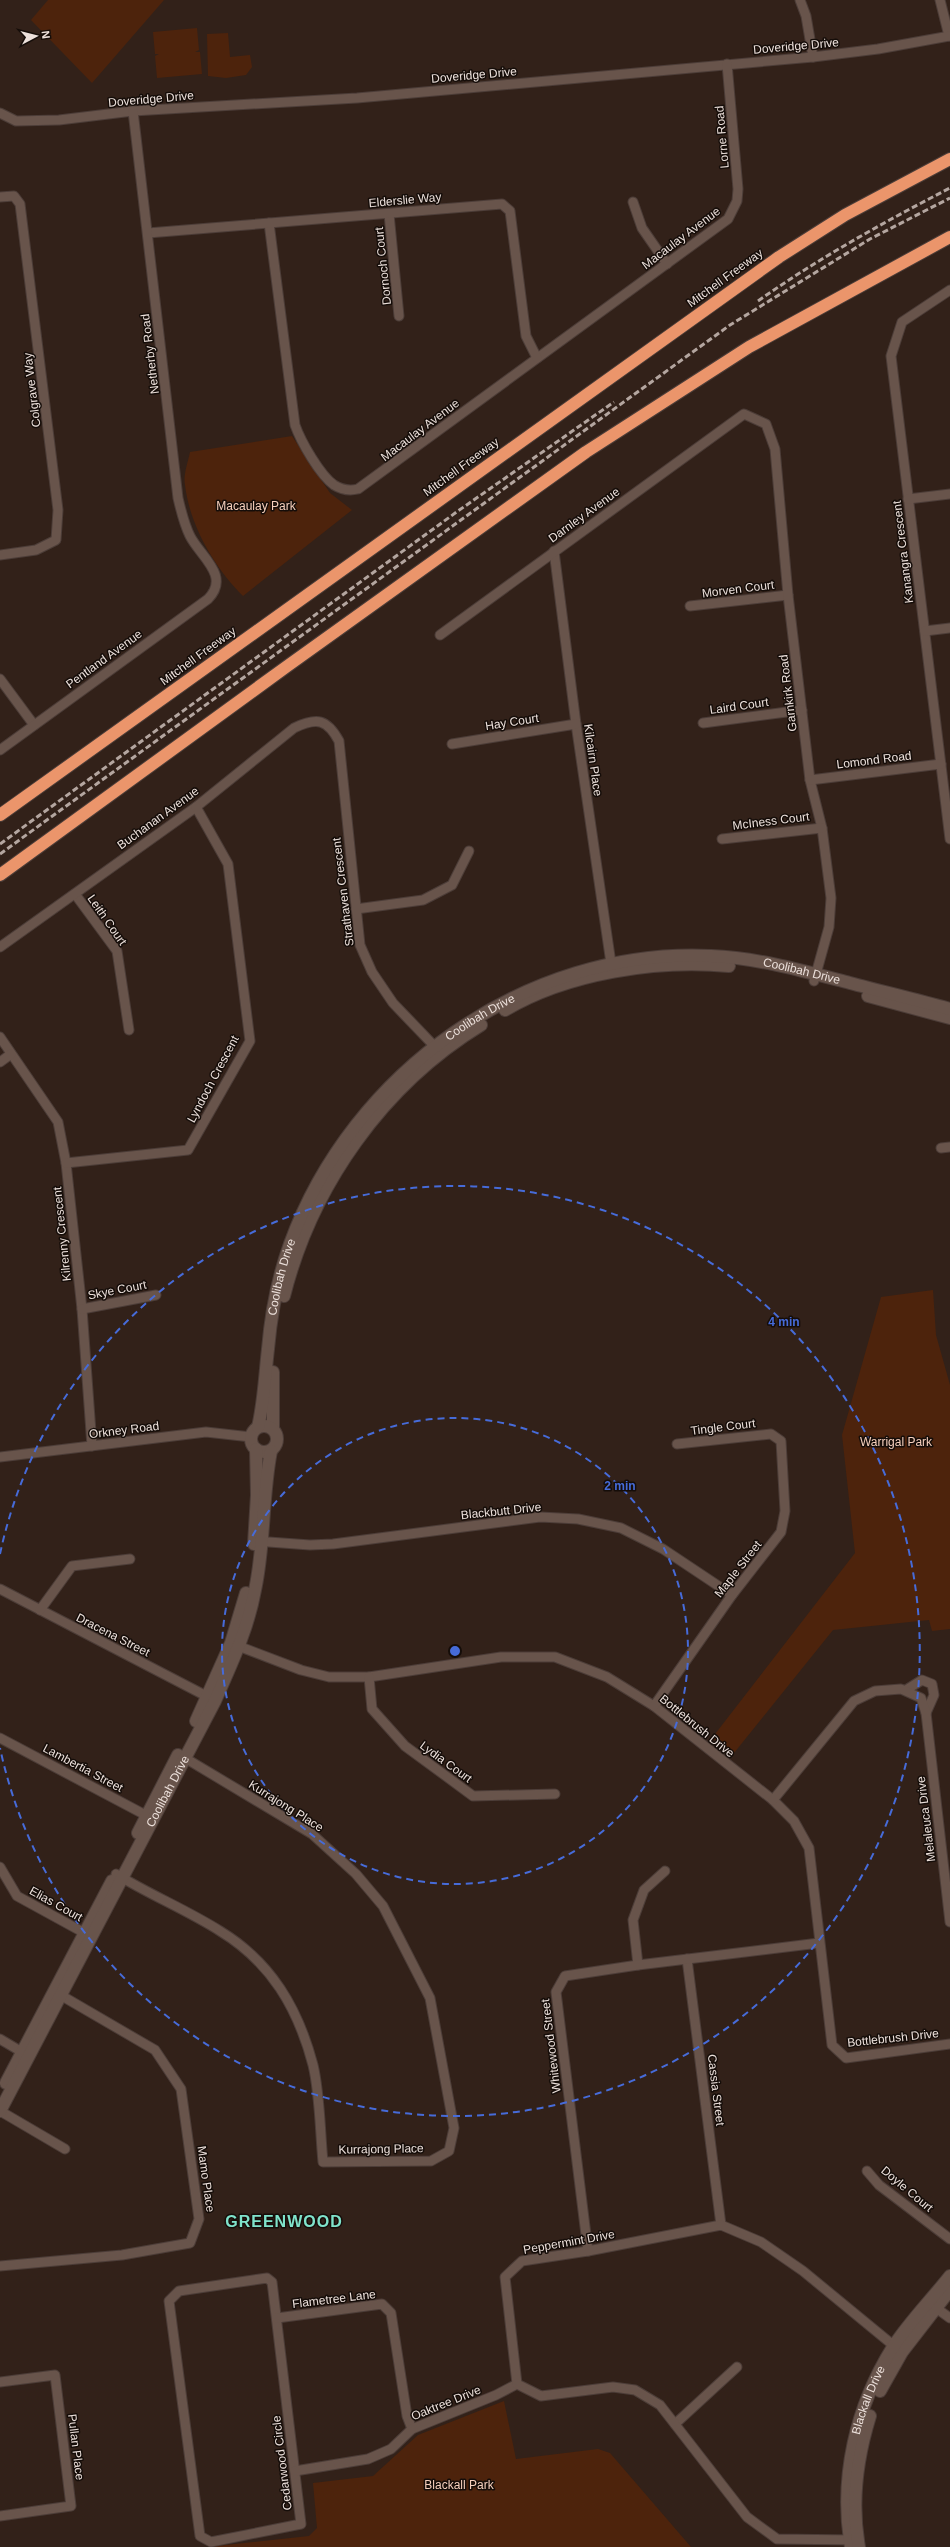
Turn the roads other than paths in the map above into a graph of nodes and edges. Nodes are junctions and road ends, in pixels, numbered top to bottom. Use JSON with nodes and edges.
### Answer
{"nodes":[{"id":1,"x":800,"y":0,"type":"edge"},
{"id":2,"x":940,"y":0,"type":"edge"},
{"id":3,"x":950,"y":36,"type":"edge"},
{"id":4,"x":813,"y":57,"type":"junction"},
{"id":5,"x":727,"y":64,"type":"junction"},
{"id":6,"x":133,"y":111,"type":"junction"},
{"id":7,"x":0,"y":113,"type":"edge"},
{"id":8,"x":950,"y":159,"type":"edge"},
{"id":9,"x":0,"y":197,"type":"edge"},
{"id":10,"x":634,"y":202,"type":"dead end"},
{"id":11,"x":735,"y":208,"type":"joint"},
{"id":12,"x":389,"y":214,"type":"junction"},
{"id":13,"x":269,"y":223,"type":"junction"},
{"id":14,"x":148,"y":233,"type":"junction"},
{"id":15,"x":950,"y":237,"type":"edge"},
{"id":16,"x":950,"y":246,"type":"edge"},
{"id":17,"x":667,"y":264,"type":"junction"},
{"id":18,"x":899,"y":266,"type":"junction"},
{"id":19,"x":950,"y":290,"type":"edge"},
{"id":20,"x":399,"y":316,"type":"dead end"},
{"id":21,"x":537,"y":358,"type":"junction"},
{"id":22,"x":744,"y":414,"type":"joint"},
{"id":23,"x":950,"y":494,"type":"edge"},
{"id":24,"x":908,"y":499,"type":"junction"},
{"id":25,"x":554,"y":551,"type":"junction"},
{"id":26,"x":0,"y":555,"type":"edge"},
{"id":27,"x":217,"y":584,"type":"joint"},
{"id":28,"x":788,"y":595,"type":"junction"},
{"id":29,"x":690,"y":606,"type":"dead end"},
{"id":30,"x":950,"y":628,"type":"edge"},
{"id":31,"x":925,"y":631,"type":"junction"},
{"id":32,"x":440,"y":635,"type":"dead end"},
{"id":33,"x":0,"y":679,"type":"edge"},
{"id":34,"x":802,"y":710,"type":"junction"},
{"id":35,"x":703,"y":723,"type":"dead end"},
{"id":36,"x":576,"y":724,"type":"junction"},
{"id":37,"x":34,"y":725,"type":"junction"},
{"id":38,"x":332,"y":728,"type":"joint"},
{"id":39,"x":452,"y":744,"type":"dead end"},
{"id":40,"x":0,"y":750,"type":"edge"},
{"id":41,"x":941,"y":764,"type":"junction"},
{"id":42,"x":810,"y":780,"type":"junction"},
{"id":43,"x":196,"y":807,"type":"junction"},
{"id":44,"x":0,"y":815,"type":"edge"},
{"id":45,"x":822,"y":828,"type":"junction"},
{"id":46,"x":722,"y":839,"type":"dead end"},
{"id":47,"x":950,"y":839,"type":"edge"},
{"id":48,"x":470,"y":851,"type":"dead end"},
{"id":49,"x":0,"y":875,"type":"edge"},
{"id":50,"x":75,"y":894,"type":"junction"},
{"id":51,"x":356,"y":909,"type":"junction"},
{"id":52,"x":0,"y":947,"type":"edge"},
{"id":53,"x":612,"y":967,"type":"junction"},
{"id":54,"x":815,"y":978,"type":"junction"},
{"id":55,"x":950,"y":1009,"type":"edge"},
{"id":56,"x":950,"y":1018,"type":"edge"},
{"id":57,"x":129,"y":1030,"type":"dead end"},
{"id":58,"x":0,"y":1037,"type":"edge"},
{"id":59,"x":437,"y":1049,"type":"junction"},
{"id":60,"x":11,"y":1054,"type":"junction"},
{"id":61,"x":0,"y":1062,"type":"edge"},
{"id":62,"x":66,"y":1163,"type":"junction"},
{"id":63,"x":156,"y":1295,"type":"dead end"},
{"id":64,"x":82,"y":1309,"type":"junction"},
{"id":65,"x":273,"y":1429,"type":"junction"},
{"id":66,"x":254,"y":1432,"type":"junction"},
{"id":67,"x":771,"y":1434,"type":"joint"},
{"id":68,"x":677,"y":1444,"type":"dead end"},
{"id":69,"x":92,"y":1446,"type":"junction"},
{"id":70,"x":256,"y":1449,"type":"junction"},
{"id":71,"x":271,"y":1451,"type":"junction"},
{"id":72,"x":0,"y":1457,"type":"edge"},
{"id":73,"x":259,"y":1541,"type":"junction"},
{"id":74,"x":130,"y":1559,"type":"dead end"},
{"id":75,"x":0,"y":1589,"type":"edge"},
{"id":76,"x":732,"y":1595,"type":"junction"},
{"id":77,"x":40,"y":1610,"type":"junction"},
{"id":78,"x":235,"y":1645,"type":"junction"},
{"id":79,"x":369,"y":1677,"type":"junction"},
{"id":80,"x":906,"y":1690,"type":"junction"},
{"id":81,"x":212,"y":1699,"type":"junction"},
{"id":82,"x":654,"y":1706,"type":"junction"},
{"id":83,"x":926,"y":1713,"type":"junction"},
{"id":84,"x":0,"y":1738,"type":"edge"},
{"id":85,"x":182,"y":1757,"type":"junction"},
{"id":86,"x":554,"y":1794,"type":"dead end"},
{"id":87,"x":773,"y":1800,"type":"junction"},
{"id":88,"x":150,"y":1818,"type":"junction"},
{"id":89,"x":0,"y":1867,"type":"edge"},
{"id":90,"x":665,"y":1871,"type":"dead end"},
{"id":91,"x":120,"y":1876,"type":"junction"},
{"id":92,"x":950,"y":1922,"type":"edge"},
{"id":93,"x":89,"y":1935,"type":"junction"},
{"id":94,"x":819,"y":1943,"type":"junction"},
{"id":95,"x":687,"y":1959,"type":"junction"},
{"id":96,"x":638,"y":1965,"type":"junction"},
{"id":97,"x":58,"y":1994,"type":"junction"},
{"id":98,"x":0,"y":2039,"type":"edge"},
{"id":99,"x":950,"y":2044,"type":"edge"},
{"id":100,"x":26,"y":2054,"type":"junction"},
{"id":101,"x":0,"y":2094,"type":"edge"},
{"id":102,"x":0,"y":2111,"type":"edge"},
{"id":103,"x":65,"y":2149,"type":"dead end"},
{"id":104,"x":867,"y":2171,"type":"dead end"},
{"id":105,"x":721,"y":2225,"type":"junction"},
{"id":106,"x":950,"y":2239,"type":"edge"},
{"id":107,"x":588,"y":2251,"type":"junction"},
{"id":108,"x":0,"y":2266,"type":"edge"},
{"id":109,"x":950,"y":2276,"type":"edge"},
{"id":110,"x":950,"y":2290,"type":"edge"},
{"id":111,"x":933,"y":2306,"type":"junction"},
{"id":112,"x":277,"y":2318,"type":"junction"},
{"id":113,"x":950,"y":2318,"type":"edge"},
{"id":114,"x":898,"y":2349,"type":"junction"},
{"id":115,"x":737,"y":2367,"type":"dead end"},
{"id":116,"x":0,"y":2382,"type":"edge"},
{"id":117,"x":517,"y":2384,"type":"junction"},
{"id":118,"x":675,"y":2424,"type":"junction"},
{"id":119,"x":412,"y":2429,"type":"junction"},
{"id":120,"x":295,"y":2471,"type":"junction"},
{"id":121,"x":0,"y":2516,"type":"edge"},
{"id":122,"x":854,"y":2543,"type":"edge"}],
"edges":[{"from":1,"to":4,"type":"street"},
{"from":2,"to":3,"type":"street"},
{"from":3,"to":4,"type":"street","name":"Doveridge Drive"},
{"from":4,"to":5,"type":"street","name":"Doveridge Drive"},
{"from":5,"to":6,"type":"street","name":"Doveridge Drive"},
{"from":5,"to":11,"type":"street","name":"Lorne Road"},
{"from":6,"to":7,"type":"street","name":"Doveridge Drive"},
{"from":6,"to":14,"type":"street","name":"Netherby Road"},
{"from":8,"to":44,"type":"highway","name":"Mitchell Freeway"},
{"from":9,"to":26,"type":"street","name":"Colgrave Way"},
{"from":10,"to":17,"type":"street"},
{"from":11,"to":17,"type":"street","name":"Macaulay Avenue"},
{"from":12,"to":13,"type":"street","name":"Elderslie Way"},
{"from":12,"to":20,"type":"street","name":"Dornoch Court"},
{"from":12,"to":21,"type":"street","name":"Elderslie Way"},
{"from":13,"to":14,"type":"street","name":"Elderslie Way"},
{"from":13,"to":21,"type":"street","name":"Macaulay Avenue"},
{"from":14,"to":27,"type":"street","name":"Netherby Road"},
{"from":15,"to":18,"type":"highway"},
{"from":16,"to":18,"type":"highway"},
{"from":17,"to":21,"type":"street","name":"Macaulay Avenue"},
{"from":18,"to":49,"type":"highway"},
{"from":19,"to":24,"type":"street","name":"Kanangra Crescent"},
{"from":22,"to":25,"type":"street","name":"Darnley Avenue"},
{"from":22,"to":28,"type":"street","name":"Garnkirk Road"},
{"from":23,"to":24,"type":"street"},
{"from":24,"to":31,"type":"street","name":"Kanangra Crescent"},
{"from":25,"to":32,"type":"street","name":"Darnley Avenue"},
{"from":25,"to":36,"type":"street","name":"Kilcairn Place"},
{"from":27,"to":37,"type":"street","name":"Pentland Avenue"},
{"from":28,"to":29,"type":"street","name":"Morven Court"},
{"from":28,"to":34,"type":"street","name":"Garnkirk Road"},
{"from":30,"to":31,"type":"street"},
{"from":31,"to":41,"type":"street","name":"Kanangra Crescent"},
{"from":33,"to":37,"type":"street"},
{"from":34,"to":35,"type":"street","name":"Laird Court"},
{"from":34,"to":42,"type":"street","name":"Garnkirk Road"},
{"from":36,"to":39,"type":"street","name":"Hay Court"},
{"from":36,"to":53,"type":"street","name":"Kilcairn Place"},
{"from":37,"to":40,"type":"street","name":"Pentland Avenue"},
{"from":38,"to":43,"type":"street","name":"Buchanan Avenue"},
{"from":38,"to":51,"type":"street","name":"Strathaven Crescent"},
{"from":41,"to":42,"type":"street","name":"Lomond Road"},
{"from":41,"to":47,"type":"street","name":"Kanangra Crescent"},
{"from":42,"to":45,"type":"street","name":"Garnkirk Road"},
{"from":43,"to":50,"type":"street","name":"Buchanan Avenue"},
{"from":43,"to":62,"type":"street","name":"Lyndoch Crescent"},
{"from":45,"to":46,"type":"street","name":"McIness Court"},
{"from":45,"to":54,"type":"street","name":"Garnkirk Road"},
{"from":48,"to":51,"type":"street"},
{"from":50,"to":52,"type":"street","name":"Buchanan Avenue"},
{"from":50,"to":57,"type":"street","name":"Leith Court"},
{"from":51,"to":59,"type":"street","name":"Strathaven Crescent"},
{"from":53,"to":54,"type":"main road","name":"Coolibah Drive"},
{"from":53,"to":59,"type":"main road","name":"Coolibah Drive"},
{"from":54,"to":55,"type":"main road","name":"Coolibah Drive"},
{"from":54,"to":56,"type":"main road","name":"Coolibah Drive"},
{"from":58,"to":60,"type":"street","name":"Kilrenny Crescent"},
{"from":59,"to":65,"type":"main road","name":"Coolibah Drive"},
{"from":59,"to":66,"type":"main road","name":"Coolibah Drive"},
{"from":60,"to":61,"type":"street"},
{"from":60,"to":62,"type":"street","name":"Kilrenny Crescent"},
{"from":62,"to":64,"type":"street","name":"Kilrenny Crescent"},
{"from":63,"to":64,"type":"street","name":"Skye Court"},
{"from":64,"to":69,"type":"street","name":"Kilrenny Crescent"},
{"from":65,"to":66,"type":"main road"},
{"from":65,"to":71,"type":"main road"},
{"from":66,"to":69,"type":"street","name":"Orkney Road"},
{"from":66,"to":70,"type":"main road"},
{"from":67,"to":68,"type":"street","name":"Tingle Court"},
{"from":67,"to":76,"type":"street","name":"Maple Street"},
{"from":69,"to":72,"type":"street","name":"Orkney Road"},
{"from":70,"to":71,"type":"main road"},
{"from":70,"to":73,"type":"main road","name":"Coolibah Drive"},
{"from":71,"to":73,"type":"main road","name":"Coolibah Drive"},
{"from":73,"to":76,"type":"street","name":"Blackbutt Drive"},
{"from":73,"to":78,"type":"main road","name":"Coolibah Drive"},
{"from":74,"to":77,"type":"street"},
{"from":75,"to":77,"type":"street","name":"Dracena Street"},
{"from":76,"to":82,"type":"street","name":"Maple Street"},
{"from":77,"to":81,"type":"street","name":"Dracena Street"},
{"from":78,"to":79,"type":"street","name":"Bottlebrush Drive"},
{"from":78,"to":81,"type":"main road","name":"Coolibah Drive"},
{"from":79,"to":82,"type":"street","name":"Bottlebrush Drive"},
{"from":79,"to":86,"type":"street","name":"Lydia Court"},
{"from":80,"to":83,"type":"street","name":"Melaleuca Drive"},
{"from":80,"to":83,"type":"street","name":"Melaleuca Drive"},
{"from":80,"to":87,"type":"street","name":"Melaleuca Drive"},
{"from":81,"to":85,"type":"main road","name":"Coolibah Drive"},
{"from":82,"to":87,"type":"street","name":"Bottlebrush Drive"},
{"from":83,"to":92,"type":"street","name":"Melaleuca Drive"},
{"from":84,"to":88,"type":"street","name":"Lambertia Street"},
{"from":85,"to":88,"type":"main road","name":"Coolibah Drive"},
{"from":85,"to":91,"type":"street","name":"Kurrajong Place"},
{"from":87,"to":94,"type":"street","name":"Bottlebrush Drive"},
{"from":88,"to":91,"type":"main road","name":"Coolibah Drive"},
{"from":89,"to":93,"type":"street","name":"Elias Court"},
{"from":90,"to":96,"type":"street"},
{"from":91,"to":93,"type":"main road","name":"Coolibah Drive"},
{"from":93,"to":97,"type":"main road","name":"Coolibah Drive"},
{"from":94,"to":95,"type":"street","name":"Whitewood Street"},
{"from":94,"to":99,"type":"street","name":"Bottlebrush Drive"},
{"from":95,"to":96,"type":"street","name":"Whitewood Street"},
{"from":95,"to":105,"type":"street","name":"Cassia Street"},
{"from":96,"to":107,"type":"street","name":"Whitewood Street"},
{"from":97,"to":100,"type":"main road","name":"Coolibah Drive"},
{"from":97,"to":108,"type":"street","name":"Mamo Place"},
{"from":98,"to":100,"type":"street"},
{"from":100,"to":101,"type":"main road","name":"Coolibah Drive"},
{"from":100,"to":102,"type":"main road","name":"Coolibah Drive"},
{"from":102,"to":103,"type":"street"},
{"from":104,"to":106,"type":"street","name":"Doyle Court"},
{"from":105,"to":107,"type":"street","name":"Peppermint Drive"},
{"from":105,"to":114,"type":"street"},
{"from":107,"to":117,"type":"street","name":"Peppermint Drive"},
{"from":109,"to":111,"type":"main road","name":"Blackall Drive"},
{"from":110,"to":111,"type":"main road","name":"Blackall Drive"},
{"from":111,"to":113,"type":"street"},
{"from":111,"to":114,"type":"main road","name":"Blackall Drive"},
{"from":112,"to":119,"type":"street","name":"Flametree Lane"},
{"from":112,"to":120,"type":"street","name":"Cedarwood Circle"},
{"from":112,"to":120,"type":"street","name":"Cedarwood Circle"},
{"from":114,"to":122,"type":"main road","name":"Blackall Drive"},
{"from":115,"to":118,"type":"street"},
{"from":116,"to":121,"type":"street","name":"Pullan Place"},
{"from":117,"to":118,"type":"street"},
{"from":117,"to":119,"type":"street","name":"Oaktree Drive"},
{"from":118,"to":122,"type":"street"},
{"from":119,"to":120,"type":"street","name":"Oaktree Drive"}]}
